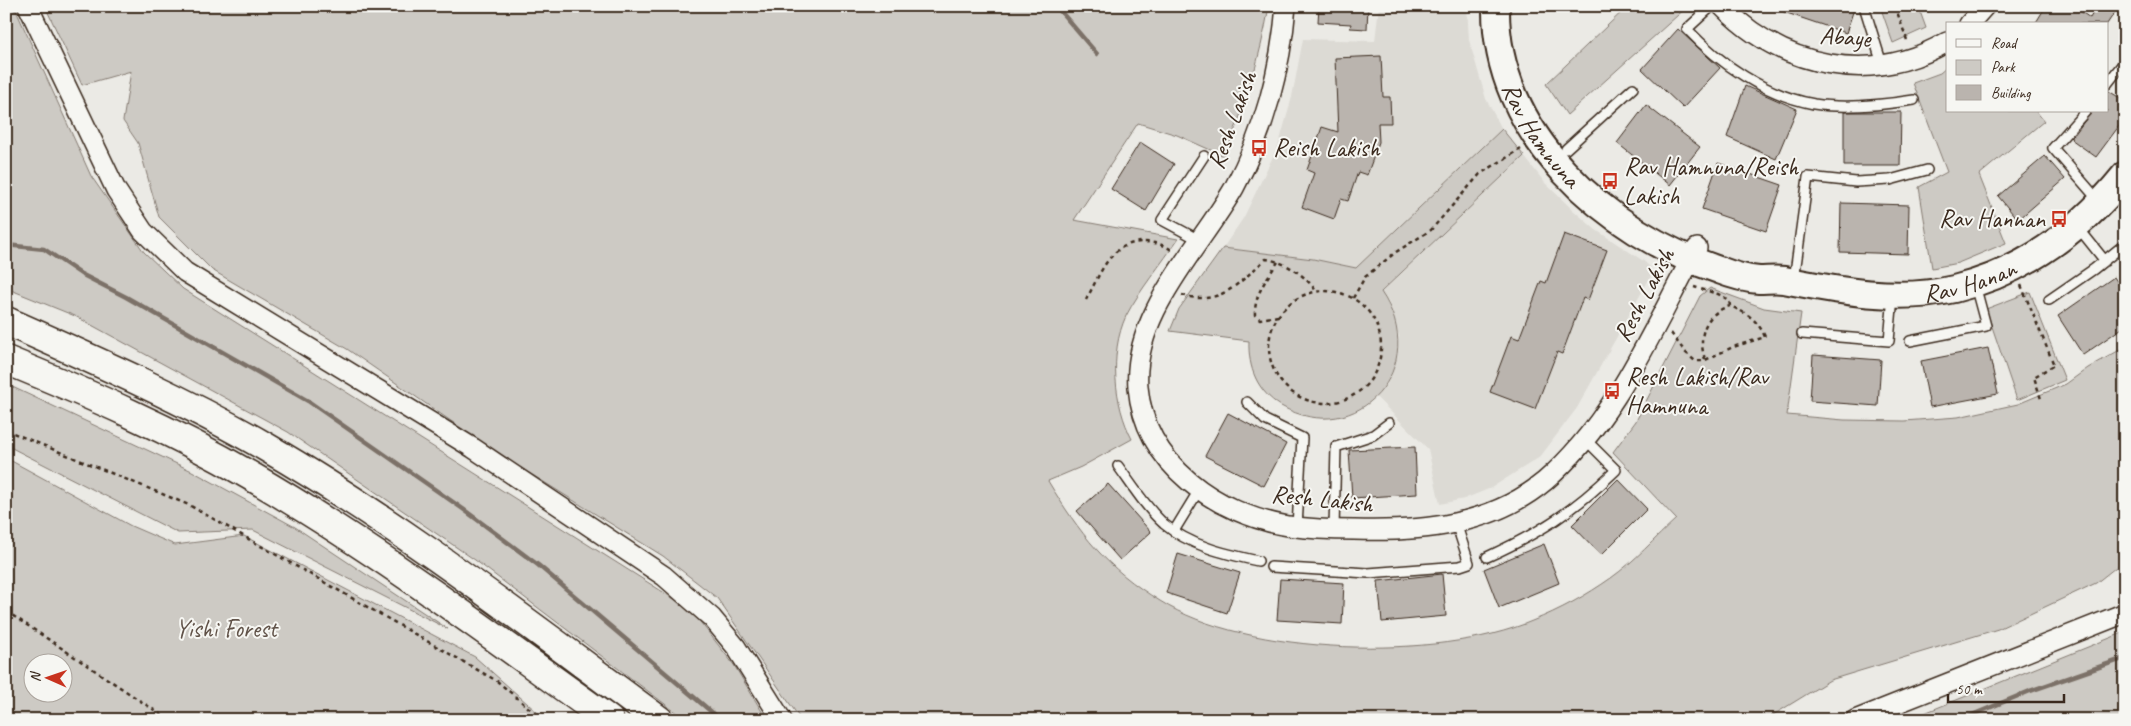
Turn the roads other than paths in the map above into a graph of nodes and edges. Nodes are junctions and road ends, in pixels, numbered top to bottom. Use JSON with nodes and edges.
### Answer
{"nodes":[{"id":1,"x":28,"y":6,"type":"edge"},
{"id":2,"x":1286,"y":6,"type":"edge"},
{"id":3,"x":1496,"y":6,"type":"edge"},
{"id":4,"x":1511,"y":6,"type":"edge"},
{"id":5,"x":1712,"y":6,"type":"edge"},
{"id":6,"x":1722,"y":6,"type":"edge"},
{"id":7,"x":1864,"y":6,"type":"edge"},
{"id":8,"x":1985,"y":6,"type":"edge"},
{"id":9,"x":1971,"y":22,"type":"edge"},
{"id":10,"x":1946,"y":42,"type":"edge"},
{"id":11,"x":2125,"y":61,"type":"edge"},
{"id":12,"x":1882,"y":64,"type":"junction"},
{"id":13,"x":2108,"y":83,"type":"edge"},
{"id":14,"x":1633,"y":88,"type":"dead end"},
{"id":15,"x":1914,"y":100,"type":"dead end"},
{"id":16,"x":2085,"y":112,"type":"edge"},
{"id":17,"x":1566,"y":149,"type":"junction"},
{"id":18,"x":1204,"y":156,"type":"dead end"},
{"id":19,"x":1927,"y":170,"type":"dead end"},
{"id":20,"x":2125,"y":175,"type":"edge"},
{"id":21,"x":2100,"y":203,"type":"junction"},
{"id":22,"x":2077,"y":225,"type":"junction"},
{"id":23,"x":1201,"y":241,"type":"junction"},
{"id":24,"x":2125,"y":244,"type":"edge"},
{"id":25,"x":2105,"y":261,"type":"junction"},
{"id":26,"x":1689,"y":263,"type":"junction"},
{"id":27,"x":1787,"y":281,"type":"junction"},
{"id":28,"x":1975,"y":283,"type":"junction"},
{"id":29,"x":1894,"y":295,"type":"junction"},
{"id":30,"x":2048,"y":300,"type":"dead end"},
{"id":31,"x":6,"y":321,"type":"edge"},
{"id":32,"x":1802,"y":334,"type":"dead end"},
{"id":33,"x":1910,"y":341,"type":"dead end"},
{"id":34,"x":6,"y":360,"type":"edge"},
{"id":35,"x":1247,"y":402,"type":"dead end"},
{"id":36,"x":1389,"y":423,"type":"dead end"},
{"id":37,"x":1585,"y":439,"type":"junction"},
{"id":38,"x":1118,"y":466,"type":"dead end"},
{"id":39,"x":1199,"y":490,"type":"junction"},
{"id":40,"x":1456,"y":524,"type":"junction"},
{"id":41,"x":1297,"y":527,"type":"junction"},
{"id":42,"x":1334,"y":529,"type":"junction"},
{"id":43,"x":1174,"y":531,"type":"junction"},
{"id":44,"x":1487,"y":557,"type":"dead end"},
{"id":45,"x":1258,"y":561,"type":"dead end"},
{"id":46,"x":1271,"y":567,"type":"dead end"},
{"id":47,"x":2125,"y":613,"type":"edge"},
{"id":48,"x":609,"y":720,"type":"edge"},
{"id":49,"x":659,"y":720,"type":"edge"},
{"id":50,"x":782,"y":720,"type":"edge"},
{"id":51,"x":1856,"y":720,"type":"edge"}],
"edges":[{"from":1,"to":50,"type":"street"},
{"from":2,"to":23,"type":"street","name":"Resh Lakish"},
{"from":3,"to":26,"type":"street","name":"Rav Hamnuna"},
{"from":4,"to":17,"type":"street","name":"Rav Hamnuna"},
{"from":5,"to":15,"type":"lane"},
{"from":6,"to":12,"type":"street","name":"Abaye"},
{"from":7,"to":12,"type":"lane"},
{"from":8,"to":9,"type":"street"},
{"from":10,"to":12,"type":"street","name":"Abaye"},
{"from":11,"to":13,"type":"lane"},
{"from":14,"to":17,"type":"lane"},
{"from":16,"to":21,"type":"lane"},
{"from":17,"to":26,"type":"street","name":"Rav Hamnuna"},
{"from":18,"to":23,"type":"lane"},
{"from":19,"to":27,"type":"lane"},
{"from":20,"to":21,"type":"street","name":"Rav Hanan"},
{"from":21,"to":22,"type":"street","name":"Rav Hanan"},
{"from":22,"to":25,"type":"lane"},
{"from":22,"to":28,"type":"street","name":"Rav Hanan"},
{"from":23,"to":39,"type":"street","name":"Resh Lakish"},
{"from":24,"to":25,"type":"lane"},
{"from":25,"to":30,"type":"lane"},
{"from":26,"to":27,"type":"street","name":"Rav Hanan"},
{"from":26,"to":37,"type":"street","name":"Resh Lakish"},
{"from":27,"to":29,"type":"street","name":"Rav Hanan"},
{"from":28,"to":29,"type":"street","name":"Rav Hanan"},
{"from":28,"to":33,"type":"lane"},
{"from":29,"to":32,"type":"lane"},
{"from":31,"to":49,"type":"highway"},
{"from":34,"to":48,"type":"highway"},
{"from":35,"to":41,"type":"lane"},
{"from":36,"to":42,"type":"lane"},
{"from":37,"to":40,"type":"street","name":"Resh Lakish"},
{"from":37,"to":44,"type":"lane"},
{"from":38,"to":43,"type":"lane"},
{"from":39,"to":41,"type":"street","name":"Resh Lakish"},
{"from":39,"to":43,"type":"lane"},
{"from":40,"to":42,"type":"street","name":"Resh Lakish"},
{"from":40,"to":46,"type":"lane"},
{"from":41,"to":42,"type":"street","name":"Resh Lakish"},
{"from":43,"to":45,"type":"lane"},
{"from":47,"to":51,"type":"street"}]}
